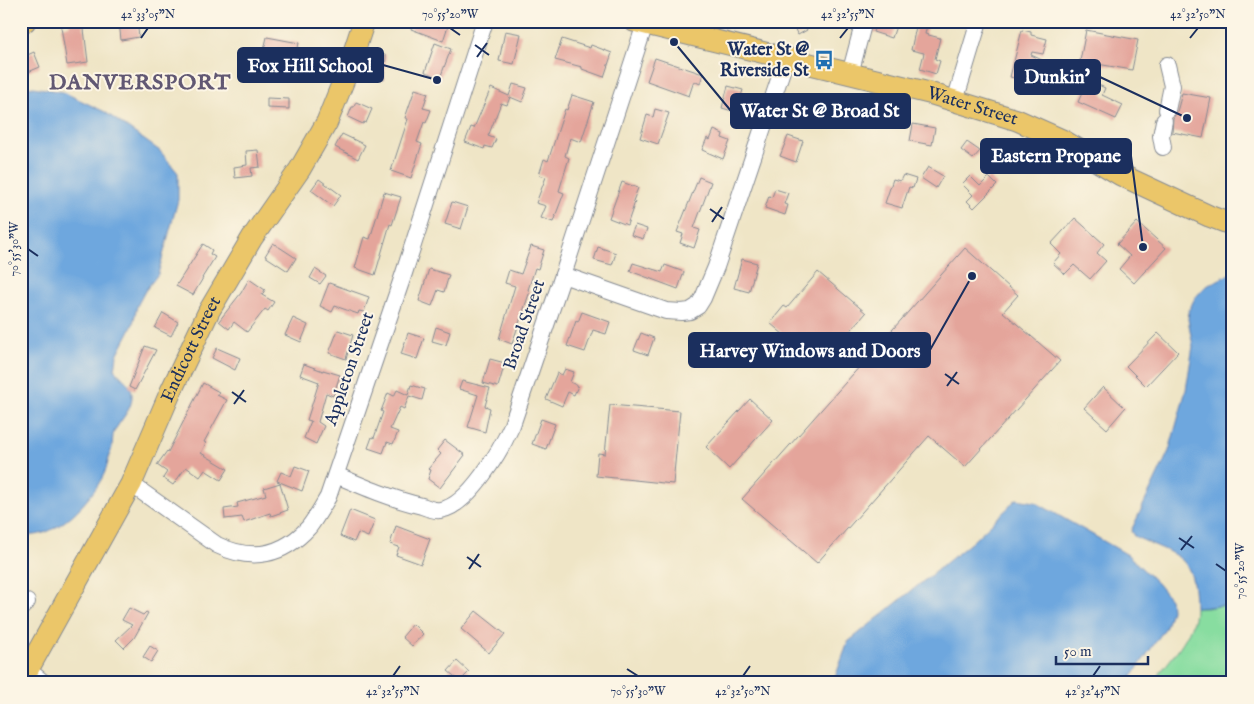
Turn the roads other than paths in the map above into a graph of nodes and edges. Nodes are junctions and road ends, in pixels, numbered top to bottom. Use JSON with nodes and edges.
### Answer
{"nodes":[{"id":1,"x":25,"y":21,"type":"edge"},
{"id":2,"x":364,"y":21,"type":"edge"},
{"id":3,"x":485,"y":21,"type":"edge"},
{"id":4,"x":864,"y":21,"type":"edge"},
{"id":5,"x":979,"y":21,"type":"edge"},
{"id":6,"x":21,"y":23,"type":"edge"},
{"id":7,"x":639,"y":23,"type":"edge"},
{"id":8,"x":786,"y":59,"type":"junction"},
{"id":9,"x":1167,"y":65,"type":"dead end"},
{"id":10,"x":850,"y":74,"type":"junction"},
{"id":11,"x":956,"y":101,"type":"junction"},
{"id":12,"x":1162,"y":147,"type":"dead end"},
{"id":13,"x":1233,"y":225,"type":"edge"},
{"id":14,"x":563,"y":275,"type":"junction"},
{"id":15,"x":336,"y":475,"type":"junction"},
{"id":16,"x":130,"y":484,"type":"junction"},
{"id":17,"x":31,"y":678,"type":"edge"}],
"edges":[{"from":1,"to":6,"type":"main road"},
{"from":2,"to":16,"type":"main road","name":"Endicott Street"},
{"from":3,"to":15,"type":"street","name":"Appleton Street"},
{"from":4,"to":10,"type":"street"},
{"from":5,"to":11,"type":"street"},
{"from":7,"to":8,"type":"main road","name":"Water Street"},
{"from":7,"to":14,"type":"street","name":"Broad Street"},
{"from":8,"to":10,"type":"main road","name":"Water Street"},
{"from":8,"to":14,"type":"street"},
{"from":9,"to":12,"type":"street"},
{"from":10,"to":11,"type":"main road","name":"Water Street"},
{"from":11,"to":13,"type":"main road","name":"Water Street"},
{"from":14,"to":15,"type":"street","name":"Broad Street"},
{"from":15,"to":16,"type":"street","name":"Appleton Street"},
{"from":16,"to":17,"type":"main road","name":"Endicott Street"}]}
